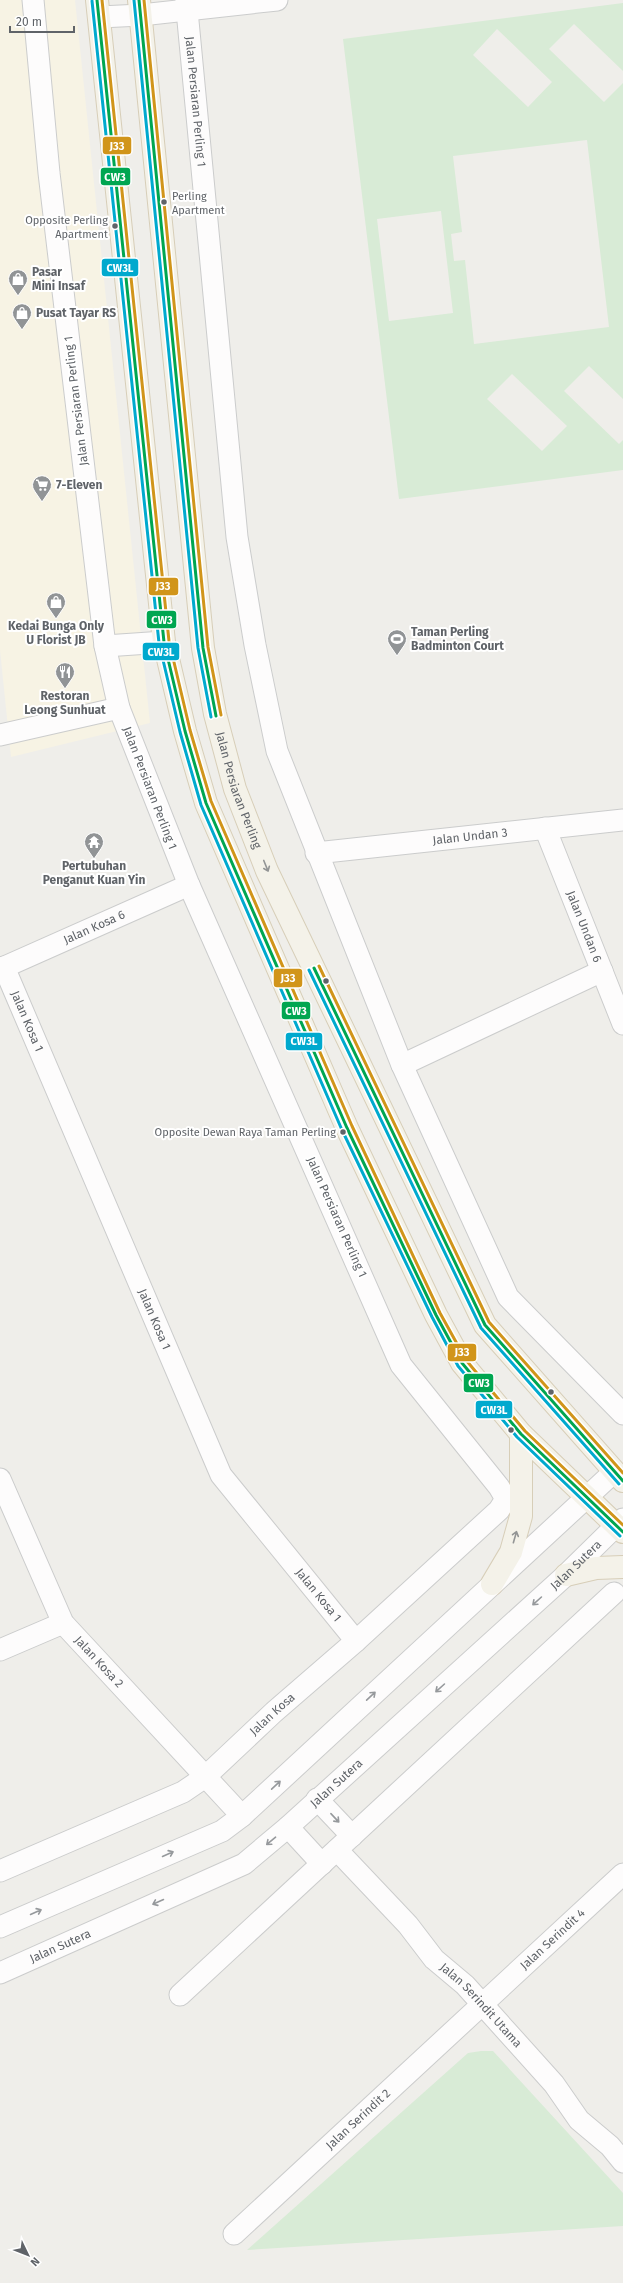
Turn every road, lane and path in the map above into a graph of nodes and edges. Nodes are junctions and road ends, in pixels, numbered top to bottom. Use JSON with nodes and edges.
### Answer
{"nodes":[{"id":1,"x":33,"y":0,"type":"edge"},
{"id":2,"x":277,"y":0,"type":"edge"},
{"id":3,"x":187,"y":5,"type":"edge"},
{"id":4,"x":98,"y":8,"type":"edge"},
{"id":5,"x":140,"y":8,"type":"edge"},
{"id":6,"x":164,"y":642,"type":"junction"},
{"id":7,"x":105,"y":646,"type":"junction"},
{"id":8,"x":119,"y":708,"type":"junction"},
{"id":9,"x":0,"y":735,"type":"edge"},
{"id":10,"x":623,"y":820,"type":"edge"},
{"id":11,"x":545,"y":828,"type":"junction"},
{"id":12,"x":316,"y":853,"type":"junction"},
{"id":13,"x":188,"y":885,"type":"junction"},
{"id":14,"x":2,"y":968,"type":"edge"},
{"id":15,"x":602,"y":972,"type":"junction"},
{"id":16,"x":623,"y":1024,"type":"edge"},
{"id":17,"x":402,"y":1065,"type":"junction"},
{"id":18,"x":623,"y":1414,"type":"edge"},
{"id":19,"x":521,"y":1434,"type":"junction"},
{"id":20,"x":618,"y":1476,"type":"edge"},
{"id":21,"x":0,"y":1479,"type":"edge"},
{"id":22,"x":588,"y":1497,"type":"junction"},
{"id":23,"x":506,"y":1499,"type":"joint"},
{"id":24,"x":620,"y":1525,"type":"edge"},
{"id":25,"x":623,"y":1567,"type":"edge"},
{"id":26,"x":566,"y":1575,"type":"junction"},
{"id":27,"x":492,"y":1584,"type":"junction"},
{"id":28,"x":614,"y":1593,"type":"dead end"},
{"id":29,"x":63,"y":1623,"type":"junction"},
{"id":30,"x":356,"y":1641,"type":"junction"},
{"id":31,"x":0,"y":1650,"type":"edge"},
{"id":32,"x":206,"y":1777,"type":"junction"},
{"id":33,"x":318,"y":1799,"type":"junction"},
{"id":34,"x":242,"y":1816,"type":"junction"},
{"id":35,"x":288,"y":1827,"type":"junction"},
{"id":36,"x":344,"y":1843,"type":"junction"},
{"id":37,"x":322,"y":1864,"type":"junction"},
{"id":38,"x":0,"y":1871,"type":"edge"},
{"id":39,"x":623,"y":1874,"type":"edge"},
{"id":40,"x":0,"y":1927,"type":"edge"},
{"id":41,"x":0,"y":1973,"type":"edge"},
{"id":42,"x":180,"y":1995,"type":"dead end"},
{"id":43,"x":481,"y":2005,"type":"junction"},
{"id":44,"x":623,"y":2162,"type":"edge"},
{"id":45,"x":234,"y":2234,"type":"dead end"}],
"edges":[{"from":1,"to":7,"type":"street","name":"Jalan Persiaran Perling 1"},
{"from":2,"to":3,"type":"street"},
{"from":3,"to":5,"type":"street"},
{"from":3,"to":12,"type":"street","name":"Jalan Persiaran Perling 1"},
{"from":4,"to":5,"type":"street"},
{"from":4,"to":6,"type":"main road"},
{"from":5,"to":20,"type":"main road","name":"Jalan Persiaran Perling","one_way":true},
{"from":6,"to":7,"type":"street"},
{"from":6,"to":19,"type":"main road"},
{"from":7,"to":8,"type":"street","name":"Jalan Persiaran Perling 1"},
{"from":8,"to":9,"type":"street"},
{"from":8,"to":13,"type":"street","name":"Jalan Persiaran Perling 1"},
{"from":10,"to":11,"type":"street","name":"Jalan Undan 3"},
{"from":11,"to":12,"type":"street","name":"Jalan Undan 3"},
{"from":11,"to":15,"type":"street","name":"Jalan Undan 6"},
{"from":12,"to":17,"type":"street","name":"Jalan Persiaran Perling 1"},
{"from":13,"to":14,"type":"street","name":"Jalan Kosa 6"},
{"from":13,"to":23,"type":"street","name":"Jalan Persiaran Perling 1"},
{"from":14,"to":30,"type":"street","name":"Jalan Kosa 1"},
{"from":15,"to":16,"type":"street","name":"Jalan Undan 6"},
{"from":15,"to":17,"type":"street"},
{"from":17,"to":18,"type":"street","name":"Jalan Persiaran Perling 1"},
{"from":19,"to":22,"type":"main road"},
{"from":27,"to":19,"type":"main road","one_way":true},
{"from":20,"to":22,"type":"street"},
{"from":21,"to":29,"type":"street","name":"Jalan Kosa 2"},
{"from":22,"to":24,"type":"main road"},
{"from":22,"to":27,"type":"street"},
{"from":23,"to":30,"type":"street","name":"Jalan Kosa"},
{"from":24,"to":26,"type":"street","name":"Jalan Sutera"},
{"from":25,"to":26,"type":"main road"},
{"from":26,"to":33,"type":"street","name":"Jalan Sutera","one_way":true},
{"from":34,"to":27,"type":"street","one_way":true},
{"from":28,"to":36,"type":"street"},
{"from":29,"to":31,"type":"street"},
{"from":29,"to":32,"type":"street","name":"Jalan Kosa 2"},
{"from":30,"to":32,"type":"street","name":"Jalan Kosa"},
{"from":32,"to":34,"type":"street","name":"Jalan Kosa 2"},
{"from":32,"to":38,"type":"street","name":"Jalan Kosa"},
{"from":33,"to":35,"type":"street","name":"Jalan Sutera"},
{"from":33,"to":36,"type":"street","name":"Jalan Serindit Utama","one_way":true},
{"from":40,"to":34,"type":"street","one_way":true},
{"from":35,"to":37,"type":"street"},
{"from":35,"to":41,"type":"street","name":"Jalan Sutera","one_way":true},
{"from":36,"to":37,"type":"street"},
{"from":36,"to":43,"type":"street","name":"Jalan Serindit Utama"},
{"from":37,"to":42,"type":"street"},
{"from":39,"to":43,"type":"street","name":"Jalan Serindit 4"},
{"from":43,"to":44,"type":"street","name":"Jalan Serindit Utama"},
{"from":43,"to":45,"type":"street","name":"Jalan Serindit 2"}]}
